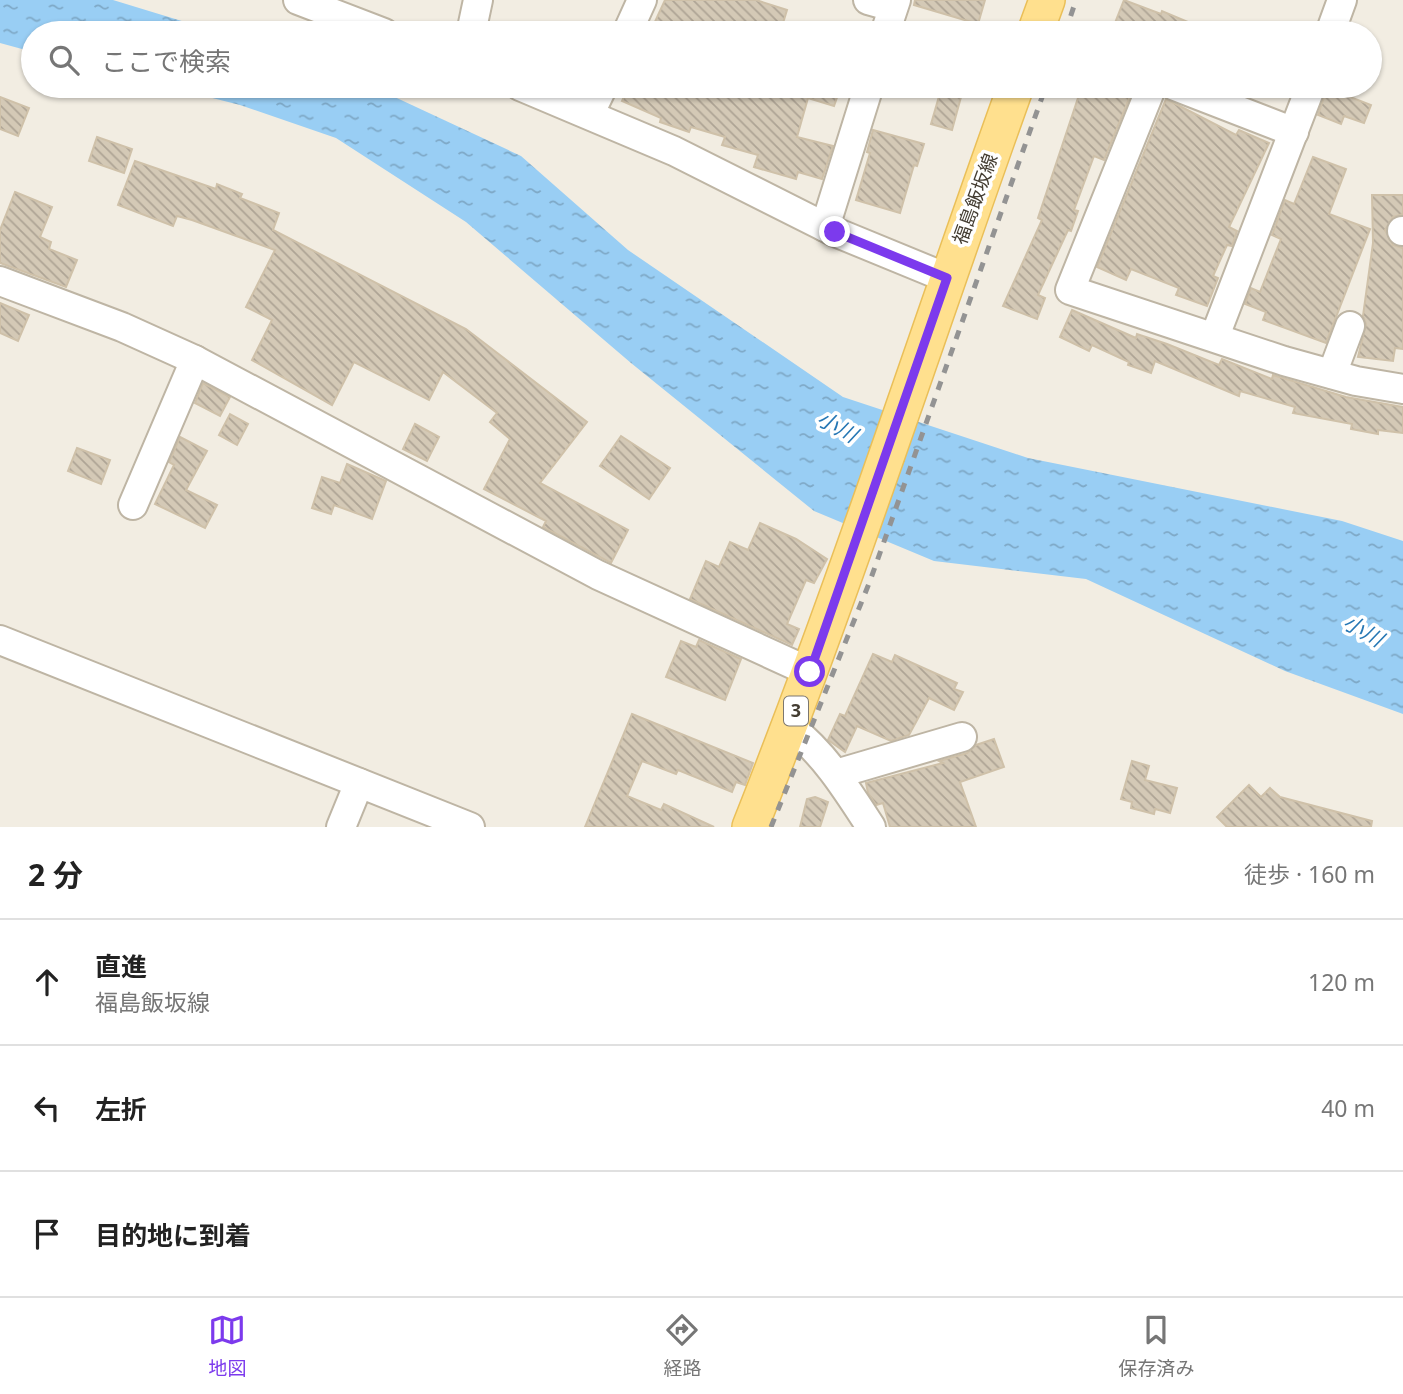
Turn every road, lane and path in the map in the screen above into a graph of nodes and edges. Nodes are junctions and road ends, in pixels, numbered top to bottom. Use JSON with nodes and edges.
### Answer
{"nodes":[{"id":1,"x":478,"y":0,"type":"edge"},
{"id":2,"x":642,"y":0,"type":"edge"},
{"id":3,"x":1047,"y":0,"type":"edge"},
{"id":4,"x":1342,"y":0,"type":"edge"},
{"id":5,"x":313,"y":3,"type":"edge"},
{"id":6,"x":356,"y":21,"type":"edge"},
{"id":7,"x":474,"y":21,"type":"edge"},
{"id":8,"x":632,"y":21,"type":"edge"},
{"id":9,"x":1039,"y":21,"type":"edge"},
{"id":10,"x":1334,"y":21,"type":"edge"},
{"id":11,"x":551,"y":98,"type":"edge"},
{"id":12,"x":597,"y":98,"type":"edge"},
{"id":13,"x":865,"y":98,"type":"edge"},
{"id":14,"x":1012,"y":98,"type":"edge"},
{"id":15,"x":1147,"y":98,"type":"edge"},
{"id":16,"x":1206,"y":98,"type":"edge"},
{"id":17,"x":1307,"y":98,"type":"edge"},
{"id":18,"x":590,"y":113,"type":"junction"},
{"id":19,"x":1294,"y":132,"type":"junction"},
{"id":20,"x":825,"y":228,"type":"junction"},
{"id":21,"x":0,"y":281,"type":"edge"},
{"id":22,"x":943,"y":289,"type":"junction"},
{"id":23,"x":1350,"y":326,"type":"dead end"},
{"id":24,"x":1215,"y":336,"type":"junction"},
{"id":25,"x":195,"y":360,"type":"junction"},
{"id":26,"x":1332,"y":374,"type":"junction"},
{"id":27,"x":1403,"y":389,"type":"edge"},
{"id":28,"x":133,"y":505,"type":"dead end"},
{"id":29,"x":0,"y":640,"type":"edge"},
{"id":30,"x":810,"y":672,"type":"junction"},
{"id":31,"x":790,"y":727,"type":"junction"},
{"id":32,"x":962,"y":737,"type":"dead end"},
{"id":33,"x":836,"y":774,"type":"junction"},
{"id":34,"x":359,"y":783,"type":"junction"},
{"id":35,"x":341,"y":827,"type":"edge"},
{"id":36,"x":470,"y":827,"type":"edge"},
{"id":37,"x":750,"y":827,"type":"edge"},
{"id":38,"x":871,"y":827,"type":"edge"}],
"edges":[{"from":1,"to":7,"type":"street"},
{"from":2,"to":8,"type":"street"},
{"from":3,"to":9,"type":"main road"},
{"from":4,"to":10,"type":"street"},
{"from":5,"to":6,"type":"street"},
{"from":11,"to":18,"type":"street"},
{"from":12,"to":18,"type":"street"},
{"from":13,"to":20,"type":"street"},
{"from":14,"to":22,"type":"main road","name":"福島飯坂線","number":"3"},
{"from":15,"to":24,"type":"street"},
{"from":16,"to":19,"type":"street"},
{"from":17,"to":19,"type":"street"},
{"from":18,"to":20,"type":"street"},
{"from":19,"to":24,"type":"street"},
{"from":20,"to":22,"type":"street"},
{"from":21,"to":25,"type":"street"},
{"from":22,"to":30,"type":"main road","name":"福島飯坂線","number":"3"},
{"from":23,"to":26,"type":"street"},
{"from":24,"to":26,"type":"street"},
{"from":25,"to":28,"type":"street"},
{"from":25,"to":30,"type":"street"},
{"from":26,"to":27,"type":"street"},
{"from":29,"to":34,"type":"street"},
{"from":30,"to":31,"type":"main road","name":"福島飯坂線","number":"3"},
{"from":31,"to":33,"type":"street"},
{"from":31,"to":37,"type":"main road","name":"福島飯坂線","number":"3"},
{"from":32,"to":33,"type":"street"},
{"from":33,"to":38,"type":"street"},
{"from":34,"to":35,"type":"street"},
{"from":34,"to":36,"type":"street"}]}
